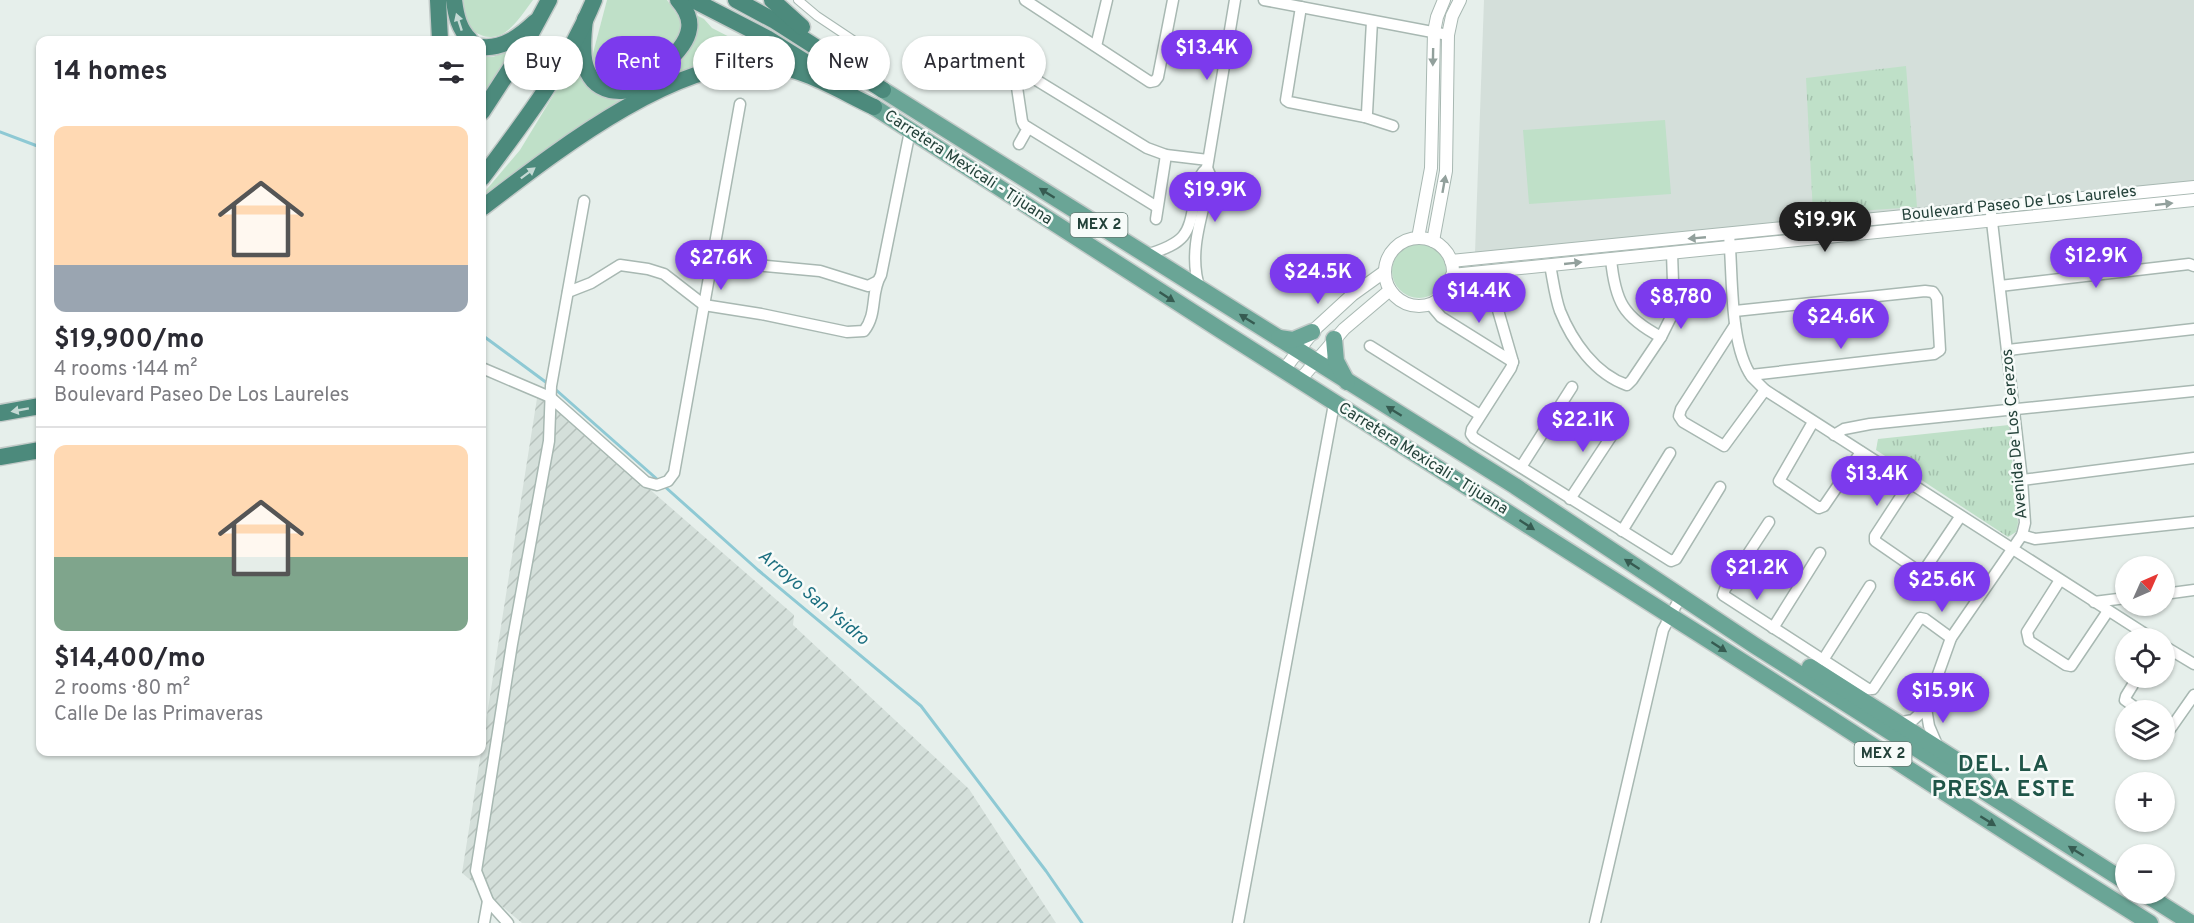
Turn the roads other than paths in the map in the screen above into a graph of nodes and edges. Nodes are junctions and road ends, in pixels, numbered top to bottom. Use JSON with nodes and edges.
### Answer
{"nodes":[{"id":1,"x":438,"y":0,"type":"edge"},
{"id":2,"x":454,"y":0,"type":"edge"},
{"id":3,"x":594,"y":0,"type":"edge"},
{"id":4,"x":678,"y":0,"type":"edge"},
{"id":5,"x":693,"y":0,"type":"edge"},
{"id":6,"x":736,"y":0,"type":"edge"},
{"id":7,"x":772,"y":0,"type":"edge"},
{"id":8,"x":798,"y":0,"type":"edge"},
{"id":9,"x":1025,"y":0,"type":"edge"},
{"id":10,"x":1107,"y":0,"type":"edge"},
{"id":11,"x":1173,"y":0,"type":"edge"},
{"id":12,"x":1235,"y":0,"type":"edge"},
{"id":13,"x":1264,"y":0,"type":"edge"},
{"id":14,"x":1444,"y":0,"type":"edge"},
{"id":15,"x":1460,"y":0,"type":"edge"},
{"id":16,"x":545,"y":7,"type":"edge"},
{"id":17,"x":1301,"y":8,"type":"junction"},
{"id":18,"x":585,"y":19,"type":"junction"},
{"id":19,"x":1372,"y":21,"type":"junction"},
{"id":20,"x":1434,"y":32,"type":"junction"},
{"id":21,"x":1448,"y":35,"type":"junction"},
{"id":22,"x":440,"y":36,"type":"edge"},
{"id":23,"x":466,"y":36,"type":"edge"},
{"id":24,"x":813,"y":36,"type":"edge"},
{"id":25,"x":847,"y":36,"type":"edge"},
{"id":26,"x":807,"y":41,"type":"edge"},
{"id":27,"x":1096,"y":46,"type":"junction"},
{"id":28,"x":486,"y":47,"type":"edge"},
{"id":29,"x":1046,"y":86,"type":"edge"},
{"id":30,"x":883,"y":90,"type":"edge"},
{"id":31,"x":1017,"y":90,"type":"edge"},
{"id":32,"x":740,"y":104,"type":"dead end"},
{"id":33,"x":486,"y":106,"type":"edge"},
{"id":34,"x":874,"y":107,"type":"junction"},
{"id":35,"x":1365,"y":117,"type":"junction"},
{"id":36,"x":1393,"y":126,"type":"dead end"},
{"id":37,"x":1028,"y":128,"type":"junction"},
{"id":38,"x":910,"y":131,"type":"junction"},
{"id":39,"x":1019,"y":144,"type":"dead end"},
{"id":40,"x":1166,"y":155,"type":"junction"},
{"id":41,"x":1207,"y":164,"type":"junction"},
{"id":42,"x":486,"y":173,"type":"edge"},
{"id":43,"x":2194,"y":187,"type":"edge"},
{"id":44,"x":2194,"y":200,"type":"edge"},
{"id":45,"x":584,"y":201,"type":"dead end"},
{"id":46,"x":486,"y":205,"type":"edge"},
{"id":47,"x":1157,"y":207,"type":"junction"},
{"id":48,"x":1991,"y":207,"type":"junction"},
{"id":49,"x":1156,"y":219,"type":"dead end"},
{"id":50,"x":1992,"y":222,"type":"junction"},
{"id":51,"x":1418,"y":238,"type":"junction"},
{"id":52,"x":1729,"y":241,"type":"junction"},
{"id":53,"x":1433,"y":242,"type":"junction"},
{"id":54,"x":1672,"y":253,"type":"junction"},
{"id":55,"x":1146,"y":255,"type":"junction"},
{"id":56,"x":1611,"y":259,"type":"junction"},
{"id":57,"x":712,"y":261,"type":"junction"},
{"id":58,"x":1451,"y":261,"type":"junction"},
{"id":59,"x":1550,"y":265,"type":"junction"},
{"id":60,"x":2194,"y":266,"type":"edge"},
{"id":61,"x":1384,"y":272,"type":"junction"},
{"id":62,"x":1452,"y":275,"type":"junction"},
{"id":63,"x":876,"y":282,"type":"junction"},
{"id":64,"x":2000,"y":286,"type":"junction"},
{"id":65,"x":1200,"y":289,"type":"junction"},
{"id":66,"x":1390,"y":290,"type":"junction"},
{"id":67,"x":568,"y":292,"type":"junction"},
{"id":68,"x":1493,"y":292,"type":"dead end"},
{"id":69,"x":1430,"y":304,"type":"junction"},
{"id":70,"x":704,"y":305,"type":"junction"},
{"id":71,"x":1735,"y":311,"type":"junction"},
{"id":72,"x":1735,"y":325,"type":"junction"},
{"id":73,"x":2194,"y":329,"type":"edge"},
{"id":74,"x":1312,"y":332,"type":"junction"},
{"id":75,"x":1275,"y":337,"type":"junction"},
{"id":76,"x":1660,"y":337,"type":"junction"},
{"id":77,"x":1334,"y":339,"type":"junction"},
{"id":78,"x":1370,"y":346,"type":"dead end"},
{"id":79,"x":2008,"y":350,"type":"junction"},
{"id":80,"x":1299,"y":351,"type":"junction"},
{"id":81,"x":1315,"y":362,"type":"junction"},
{"id":82,"x":1513,"y":362,"type":"junction"},
{"id":83,"x":486,"y":370,"type":"edge"},
{"id":84,"x":1283,"y":371,"type":"junction"},
{"id":85,"x":1751,"y":375,"type":"junction"},
{"id":86,"x":1299,"y":381,"type":"junction"},
{"id":87,"x":1347,"y":383,"type":"junction"},
{"id":88,"x":1572,"y":387,"type":"dead end"},
{"id":89,"x":1765,"y":390,"type":"junction"},
{"id":90,"x":2194,"y":391,"type":"edge"},
{"id":91,"x":550,"y":397,"type":"junction"},
{"id":92,"x":1334,"y":404,"type":"junction"},
{"id":93,"x":36,"y":407,"type":"edge"},
{"id":94,"x":2014,"y":410,"type":"junction"},
{"id":95,"x":0,"y":413,"type":"edge"},
{"id":96,"x":1480,"y":415,"type":"junction"},
{"id":97,"x":1813,"y":422,"type":"junction"},
{"id":98,"x":1620,"y":423,"type":"dead end"},
{"id":99,"x":1834,"y":435,"type":"junction"},
{"id":100,"x":1390,"y":437,"type":"junction"},
{"id":101,"x":36,"y":451,"type":"edge"},
{"id":102,"x":1861,"y":452,"type":"junction"},
{"id":103,"x":1670,"y":453,"type":"dead end"},
{"id":104,"x":0,"y":457,"type":"edge"},
{"id":105,"x":2194,"y":458,"type":"edge"},
{"id":106,"x":1477,"y":463,"type":"junction"},
{"id":107,"x":1521,"y":467,"type":"junction"},
{"id":108,"x":2022,"y":480,"type":"junction"},
{"id":109,"x":1909,"y":484,"type":"junction"},
{"id":110,"x":1720,"y":487,"type":"dead end"},
{"id":111,"x":1570,"y":499,"type":"junction"},
{"id":112,"x":1960,"y":517,"type":"junction"},
{"id":113,"x":1769,"y":522,"type":"dead end"},
{"id":114,"x":2194,"y":522,"type":"edge"},
{"id":115,"x":1622,"y":531,"type":"junction"},
{"id":116,"x":2022,"y":535,"type":"junction"},
{"id":117,"x":2011,"y":549,"type":"junction"},
{"id":118,"x":1820,"y":553,"type":"dead end"},
{"id":119,"x":2060,"y":580,"type":"junction"},
{"id":120,"x":1870,"y":586,"type":"dead end"},
{"id":121,"x":2194,"y":590,"type":"edge"},
{"id":122,"x":2175,"y":593,"type":"edge"},
{"id":123,"x":1681,"y":596,"type":"junction"},
{"id":124,"x":2115,"y":599,"type":"edge"},
{"id":125,"x":2094,"y":602,"type":"junction"},
{"id":126,"x":2108,"y":611,"type":"junction"},
{"id":127,"x":1670,"y":615,"type":"junction"},
{"id":128,"x":1773,"y":628,"type":"junction"},
{"id":129,"x":2135,"y":628,"type":"edge"},
{"id":130,"x":1951,"y":638,"type":"junction"},
{"id":131,"x":2175,"y":652,"type":"edge"},
{"id":132,"x":1823,"y":660,"type":"junction"},
{"id":133,"x":2191,"y":660,"type":"edge"},
{"id":134,"x":2194,"y":695,"type":"edge"},
{"id":135,"x":1926,"y":708,"type":"junction"},
{"id":136,"x":2175,"y":722,"type":"edge"},
{"id":137,"x":1897,"y":723,"type":"junction"},
{"id":138,"x":1939,"y":748,"type":"junction"},
{"id":139,"x":2004,"y":805,"type":"junction"},
{"id":140,"x":2115,"y":875,"type":"edge"},
{"id":141,"x":488,"y":901,"type":"junction"},
{"id":142,"x":2161,"y":904,"type":"edge"},
{"id":143,"x":484,"y":923,"type":"edge"},
{"id":144,"x":508,"y":923,"type":"edge"},
{"id":145,"x":1238,"y":923,"type":"edge"},
{"id":146,"x":1595,"y":923,"type":"edge"},
{"id":147,"x":2150,"y":923,"type":"edge"},
{"id":148,"x":2191,"y":923,"type":"edge"}],
"edges":[{"from":1,"to":22,"type":"highway"},
{"from":23,"to":2,"type":"highway","one_way":true},
{"from":3,"to":18,"type":"highway"},
{"from":4,"to":18,"type":"highway"},
{"from":5,"to":34,"type":"highway","name":"Carretera Mexicali - Tijuana","number":"MEX 2"},
{"from":6,"to":26,"type":"highway","name":"Carretera Mexicali - Tijuana","number":"MEX 2"},
{"from":7,"to":24,"type":"highway"},
{"from":8,"to":25,"type":"street"},
{"from":9,"to":27,"type":"street"},
{"from":10,"to":27,"type":"street"},
{"from":11,"to":27,"type":"street"},
{"from":12,"to":41,"type":"street"},
{"from":13,"to":17,"type":"street"},
{"from":14,"to":20,"type":"street"},
{"from":15,"to":21,"type":"street"},
{"from":16,"to":28,"type":"highway"},
{"from":16,"to":33,"type":"highway"},
{"from":17,"to":19,"type":"street"},
{"from":17,"to":35,"type":"street"},
{"from":18,"to":42,"type":"highway"},
{"from":19,"to":20,"type":"street"},
{"from":19,"to":35,"type":"street"},
{"from":20,"to":21,"type":"street"},
{"from":20,"to":51,"type":"street","one_way":true},
{"from":53,"to":21,"type":"street","one_way":true},
{"from":29,"to":40,"type":"street"},
{"from":55,"to":30,"type":"main road","name":"Carretera Mexicali - Tijuana","number":"MEX 2","one_way":true},
{"from":31,"to":37,"type":"street"},
{"from":32,"to":57,"type":"street"},
{"from":34,"to":38,"type":"main road","name":"Carretera Mexicali - Tijuana","number":"MEX 2"},
{"from":46,"to":34,"type":"highway","one_way":true},
{"from":35,"to":36,"type":"street"},
{"from":37,"to":39,"type":"street"},
{"from":37,"to":47,"type":"street"},
{"from":38,"to":63,"type":"street"},
{"from":38,"to":84,"type":"main road","name":"Carretera Mexicali - Tijuana","number":"MEX 2","one_way":true},
{"from":40,"to":41,"type":"street"},
{"from":40,"to":47,"type":"street"},
{"from":41,"to":55,"type":"street"},
{"from":41,"to":65,"type":"street"},
{"from":43,"to":48,"type":"street","name":"Boulevard Paseo De Los Laureles"},
{"from":50,"to":44,"type":"street","name":"Boulevard Paseo De Los Laureles","one_way":true},
{"from":45,"to":67,"type":"street"},
{"from":47,"to":49,"type":"street"},
{"from":48,"to":50,"type":"street","name":"Avenida De Los Cerezos"},
{"from":48,"to":52,"type":"street","name":"Boulevard Paseo De Los Laureles"},
{"from":50,"to":52,"type":"street","name":"Boulevard Paseo De Los Laureles"},
{"from":50,"to":64,"type":"street","name":"Avenida De Los Cerezos"},
{"from":51,"to":53,"type":"street"},
{"from":51,"to":61,"type":"street"},
{"from":52,"to":54,"type":"street","name":"Boulevard Paseo De Los Laureles"},
{"from":52,"to":58,"type":"street","name":"Boulevard Paseo De Los Laureles","one_way":true},
{"from":52,"to":71,"type":"street"},
{"from":53,"to":58,"type":"street"},
{"from":54,"to":56,"type":"street","name":"Boulevard Paseo De Los Laureles"},
{"from":54,"to":76,"type":"street"},
{"from":55,"to":65,"type":"main road","name":"Carretera Mexicali - Tijuana","number":"MEX 2"},
{"from":59,"to":56,"type":"street","name":"Boulevard Paseo De Los Laureles","one_way":true},
{"from":56,"to":76,"type":"street"},
{"from":57,"to":63,"type":"street"},
{"from":57,"to":70,"type":"street"},
{"from":58,"to":62,"type":"street"},
{"from":59,"to":62,"type":"street","name":"Boulevard Paseo De Los Laureles"},
{"from":59,"to":76,"type":"street"},
{"from":60,"to":64,"type":"street"},
{"from":61,"to":66,"type":"street"},
{"from":61,"to":74,"type":"street"},
{"from":62,"to":69,"type":"street"},
{"from":63,"to":70,"type":"street"},
{"from":64,"to":79,"type":"street","name":"Avenida De Los Cerezos"},
{"from":75,"to":65,"type":"main road","name":"Carretera Mexicali - Tijuana","number":"MEX 2","one_way":true},
{"from":66,"to":69,"type":"street"},
{"from":66,"to":77,"type":"street"},
{"from":67,"to":70,"type":"street"},
{"from":67,"to":91,"type":"street"},
{"from":68,"to":82,"type":"street"},
{"from":69,"to":82,"type":"street"},
{"from":70,"to":91,"type":"street"},
{"from":71,"to":72,"type":"street"},
{"from":71,"to":85,"type":"street"},
{"from":72,"to":85,"type":"street"},
{"from":72,"to":89,"type":"street"},
{"from":73,"to":79,"type":"street"},
{"from":74,"to":75,"type":"main road"},
{"from":74,"to":80,"type":"street"},
{"from":75,"to":80,"type":"main road","name":"Carretera Mexicali - Tijuana","number":"MEX 2"},
{"from":77,"to":81,"type":"street"},
{"from":77,"to":87,"type":"main road"},
{"from":78,"to":96,"type":"street"},
{"from":79,"to":94,"type":"street","name":"Avenida De Los Cerezos"},
{"from":80,"to":81,"type":"main road","name":"Carretera Mexicali - Tijuana","number":"MEX 2"},
{"from":80,"to":84,"type":"street"},
{"from":81,"to":86,"type":"street"},
{"from":81,"to":87,"type":"main road","name":"Carretera Mexicali - Tijuana","number":"MEX 2"},
{"from":82,"to":96,"type":"street"},
{"from":83,"to":91,"type":"street"},
{"from":84,"to":86,"type":"main road","name":"Carretera Mexicali - Tijuana","number":"MEX 2"},
{"from":85,"to":89,"type":"street"},
{"from":86,"to":92,"type":"main road","name":"Carretera Mexicali - Tijuana","number":"MEX 2"},
{"from":106,"to":87,"type":"main road","name":"Carretera Mexicali - Tijuana","number":"MEX 2","one_way":true},
{"from":88,"to":107,"type":"street"},
{"from":89,"to":97,"type":"street"},
{"from":90,"to":94,"type":"street"},
{"from":91,"to":141,"type":"street"},
{"from":92,"to":100,"type":"main road","name":"Carretera Mexicali - Tijuana","number":"MEX 2"},
{"from":92,"to":145,"type":"street"},
{"from":93,"to":95,"type":"highway","one_way":true},
{"from":94,"to":99,"type":"street"},
{"from":94,"to":108,"type":"street","name":"Avenida De Los Cerezos"},
{"from":96,"to":107,"type":"street"},
{"from":97,"to":99,"type":"street"},
{"from":97,"to":102,"type":"street"},
{"from":98,"to":111,"type":"street"},
{"from":99,"to":102,"type":"street"},
{"from":100,"to":106,"type":"main road"},
{"from":100,"to":127,"type":"main road","name":"Carretera Mexicali - Tijuana","number":"MEX 2","one_way":true},
{"from":101,"to":104,"type":"highway"},
{"from":102,"to":109,"type":"street"},
{"from":103,"to":115,"type":"street"},
{"from":105,"to":108,"type":"street"},
{"from":123,"to":106,"type":"main road","name":"Carretera Mexicali - Tijuana","number":"MEX 2","one_way":true},
{"from":107,"to":111,"type":"street"},
{"from":108,"to":116,"type":"street","name":"Avenida De Los Cerezos"},
{"from":109,"to":112,"type":"street"},
{"from":109,"to":112,"type":"street"},
{"from":110,"to":115,"type":"street"},
{"from":111,"to":115,"type":"street"},
{"from":112,"to":117,"type":"street"},
{"from":113,"to":128,"type":"street"},
{"from":114,"to":116,"type":"street"},
{"from":116,"to":117,"type":"street","name":"Avenida De Los Cerezos"},
{"from":117,"to":119,"type":"street"},
{"from":117,"to":130,"type":"street","name":"Avenida De Los Cerezos"},
{"from":118,"to":128,"type":"street"},
{"from":119,"to":125,"type":"street"},
{"from":119,"to":126,"type":"street"},
{"from":120,"to":132,"type":"street"},
{"from":121,"to":122,"type":"street"},
{"from":123,"to":127,"type":"street"},
{"from":123,"to":137,"type":"main road"},
{"from":123,"to":139,"type":"main road","name":"Carretera Mexicali - Tijuana","number":"MEX 2"},
{"from":124,"to":125,"type":"street"},
{"from":125,"to":126,"type":"street"},
{"from":126,"to":129,"type":"street"},
{"from":127,"to":146,"type":"street"},
{"from":127,"to":147,"type":"main road","name":"Carretera Mexicali - Tijuana","number":"MEX 2","one_way":true},
{"from":128,"to":132,"type":"street"},
{"from":130,"to":132,"type":"street"},
{"from":130,"to":135,"type":"street","name":"Avenida De Los Cerezos"},
{"from":131,"to":133,"type":"street"},
{"from":134,"to":136,"type":"street"},
{"from":135,"to":137,"type":"street"},
{"from":135,"to":138,"type":"street"},
{"from":137,"to":138,"type":"main road"},
{"from":138,"to":139,"type":"main road"},
{"from":140,"to":139,"type":"main road","name":"Carretera Mexicali - Tijuana","number":"MEX 2","one_way":true},
{"from":141,"to":143,"type":"street"},
{"from":141,"to":144,"type":"street"},
{"from":142,"to":148,"type":"main road"}]}
